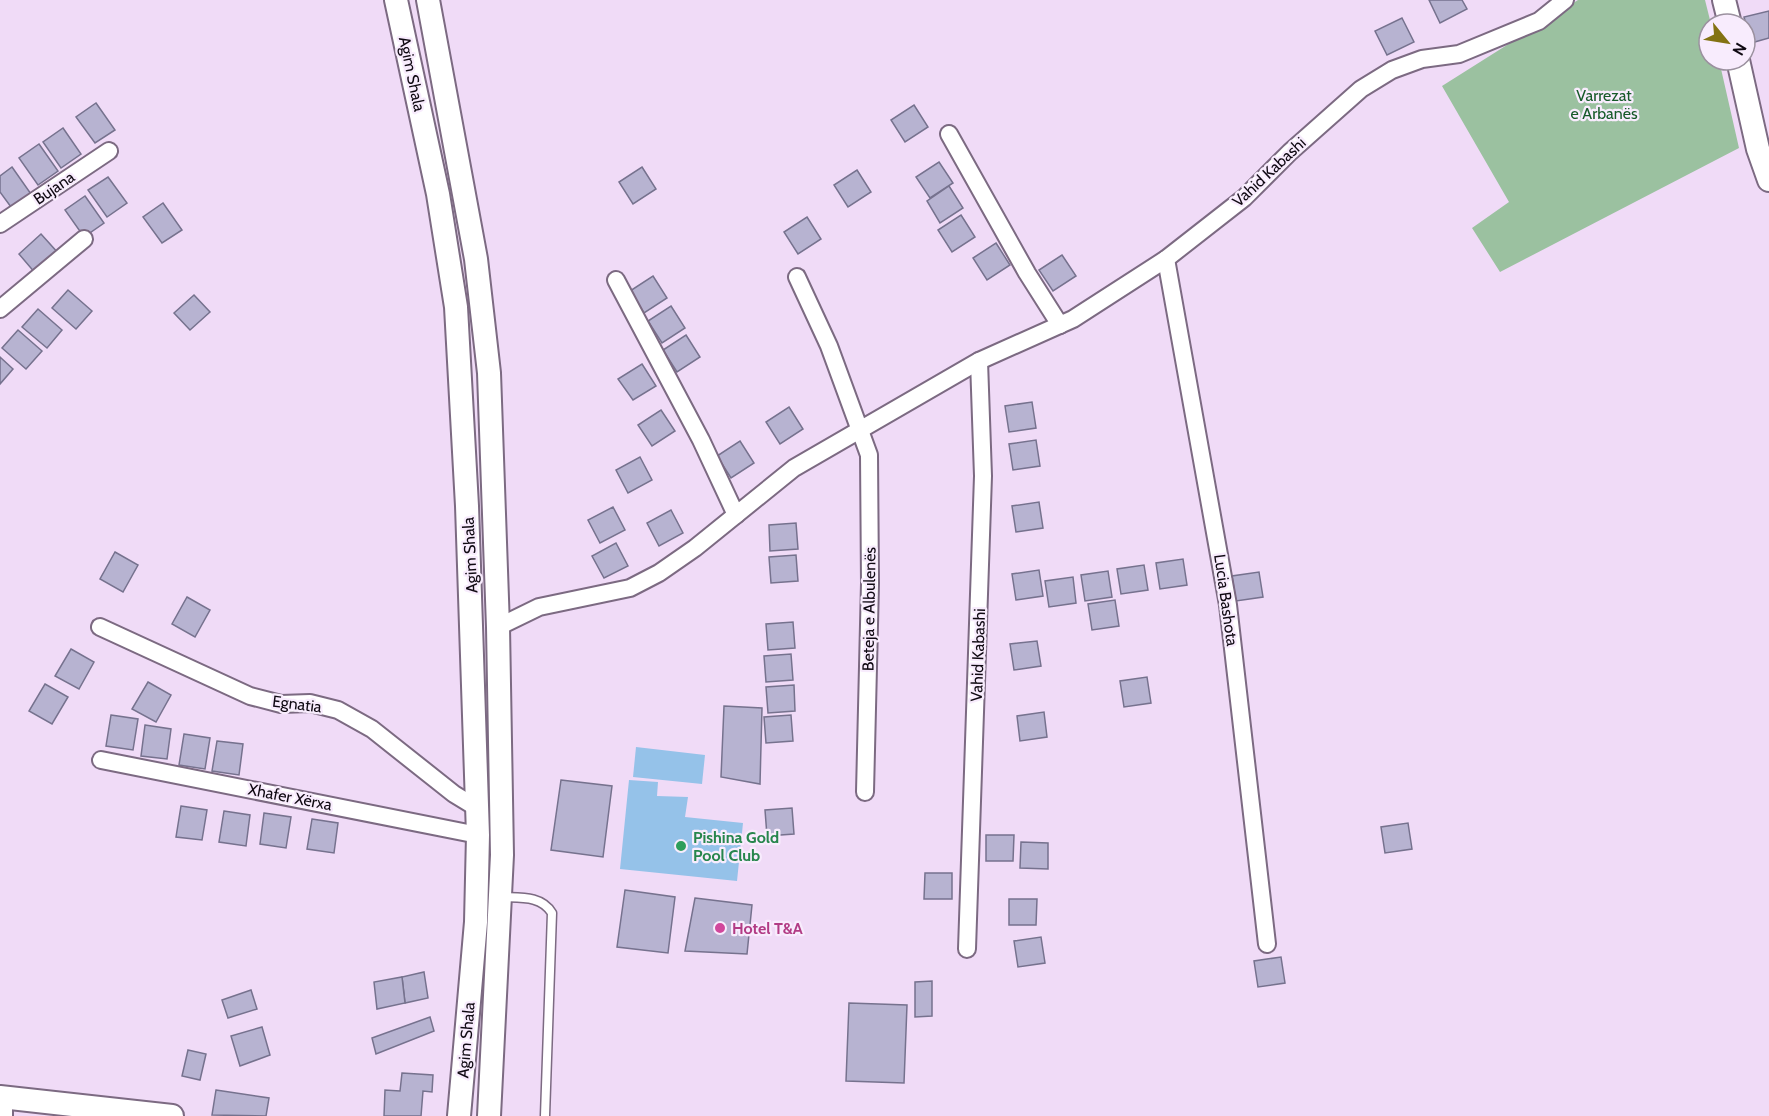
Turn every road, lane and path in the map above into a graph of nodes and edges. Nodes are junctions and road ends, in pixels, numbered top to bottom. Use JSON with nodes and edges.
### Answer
{"nodes":[{"id":1,"x":396,"y":0,"type":"edge"},
{"id":2,"x":428,"y":0,"type":"edge"},
{"id":3,"x":1564,"y":0,"type":"edge"},
{"id":4,"x":1741,"y":72,"type":"edge"},
{"id":5,"x":949,"y":134,"type":"dead end"},
{"id":6,"x":109,"y":152,"type":"dead end"},
{"id":7,"x":1769,"y":180,"type":"edge"},
{"id":8,"x":0,"y":224,"type":"edge"},
{"id":9,"x":84,"y":239,"type":"dead end"},
{"id":10,"x":1166,"y":259,"type":"junction"},
{"id":11,"x":797,"y":277,"type":"dead end"},
{"id":12,"x":616,"y":280,"type":"dead end"},
{"id":13,"x":0,"y":309,"type":"edge"},
{"id":14,"x":1060,"y":325,"type":"junction"},
{"id":15,"x":979,"y":362,"type":"junction"},
{"id":16,"x":859,"y":428,"type":"junction"},
{"id":17,"x":736,"y":515,"type":"junction"},
{"id":18,"x":100,"y":627,"type":"dead end"},
{"id":19,"x":498,"y":627,"type":"junction"},
{"id":20,"x":101,"y":760,"type":"dead end"},
{"id":21,"x":865,"y":792,"type":"dead end"},
{"id":22,"x":477,"y":808,"type":"junction"},
{"id":23,"x":478,"y":835,"type":"junction"},
{"id":24,"x":500,"y":897,"type":"junction"},
{"id":25,"x":1267,"y":944,"type":"dead end"},
{"id":26,"x":967,"y":949,"type":"dead end"},
{"id":27,"x":3,"y":1103,"type":"edge"},
{"id":28,"x":82,"y":1111,"type":"edge"},
{"id":29,"x":172,"y":1116,"type":"edge"},
{"id":30,"x":459,"y":1116,"type":"edge"},
{"id":31,"x":489,"y":1116,"type":"edge"},
{"id":32,"x":545,"y":1116,"type":"edge"}],
"edges":[{"from":1,"to":22,"type":"main road","name":"Agim Shala"},
{"from":2,"to":19,"type":"main road","name":"Agim Shala"},
{"from":3,"to":10,"type":"street","name":"Vahid Kabashi"},
{"from":4,"to":7,"type":"main road"},
{"from":5,"to":14,"type":"street"},
{"from":6,"to":8,"type":"street","name":"Bujana"},
{"from":9,"to":13,"type":"street"},
{"from":10,"to":14,"type":"street","name":"Vahid Kabashi"},
{"from":10,"to":25,"type":"street","name":"Lucia Bashota"},
{"from":11,"to":16,"type":"street","name":"Beteja e Albulenës"},
{"from":12,"to":17,"type":"street"},
{"from":14,"to":15,"type":"street","name":"Vahid Kabashi"},
{"from":15,"to":16,"type":"street","name":"Vahid Kabashi"},
{"from":15,"to":26,"type":"street","name":"Vahid Kabashi"},
{"from":16,"to":17,"type":"street","name":"Vahid Kabashi"},
{"from":16,"to":21,"type":"street","name":"Beteja e Albulenës"},
{"from":17,"to":19,"type":"street","name":"Vahid Kabashi"},
{"from":18,"to":22,"type":"street","name":"Egnatia"},
{"from":19,"to":24,"type":"main road","name":"Agim Shala"},
{"from":20,"to":23,"type":"street","name":"Xhafer Xërxa"},
{"from":22,"to":23,"type":"main road","name":"Agim Shala"},
{"from":23,"to":30,"type":"main road","name":"Agim Shala"},
{"from":24,"to":31,"type":"main road","name":"Agim Shala"},
{"from":24,"to":32,"type":"lane"},
{"from":27,"to":28,"type":"main road"},
{"from":28,"to":29,"type":"main road"},
{"from":30,"to":31,"type":"main road","name":"Agim Shala"}]}
